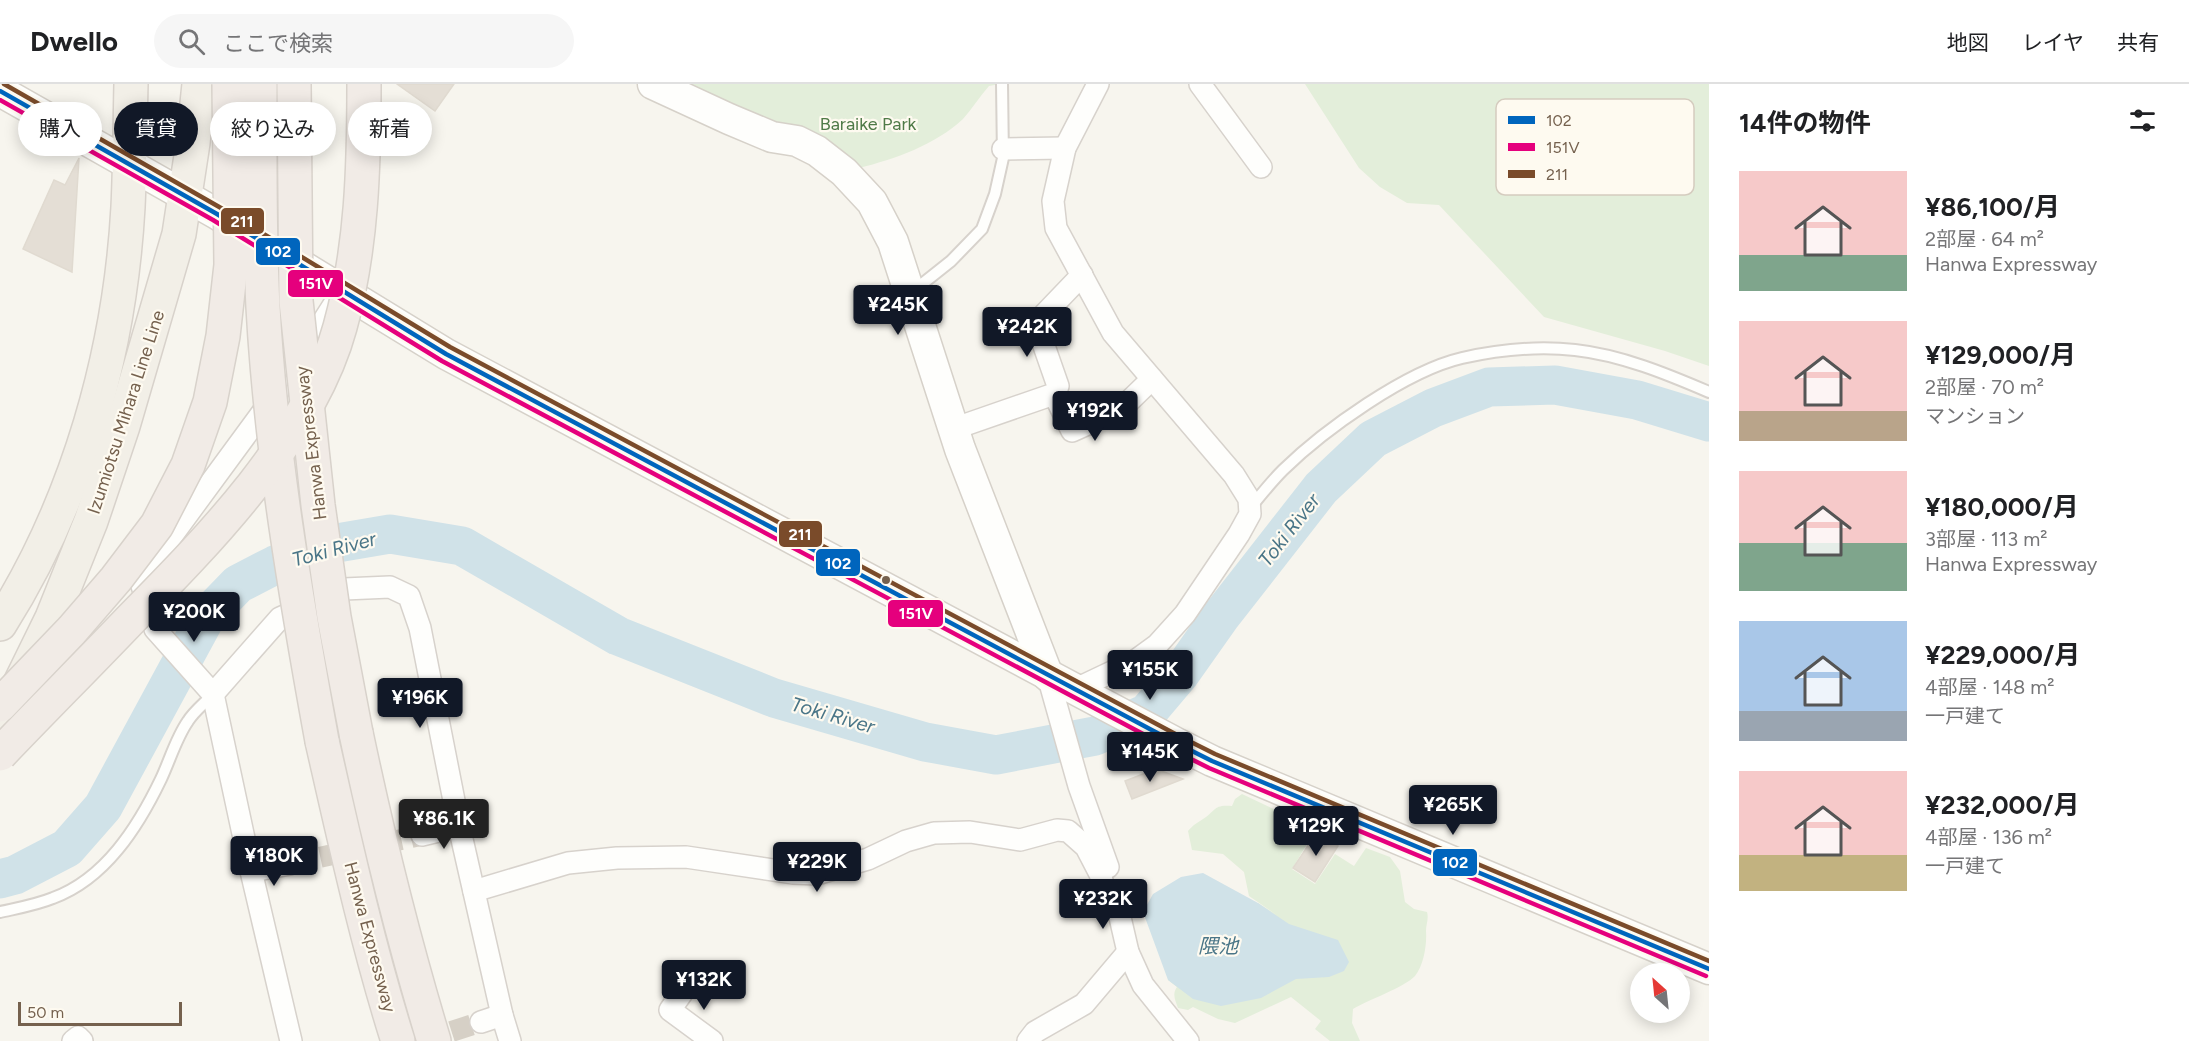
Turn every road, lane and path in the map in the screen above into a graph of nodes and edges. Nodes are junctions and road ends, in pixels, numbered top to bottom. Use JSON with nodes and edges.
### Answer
{"nodes":[{"id":1,"x":131,"y":84,"type":"edge"},
{"id":2,"x":199,"y":84,"type":"edge"},
{"id":3,"x":229,"y":84,"type":"edge"},
{"id":4,"x":260,"y":84,"type":"edge"},
{"id":5,"x":294,"y":84,"type":"edge"},
{"id":6,"x":364,"y":84,"type":"edge"},
{"id":7,"x":653,"y":84,"type":"edge"},
{"id":8,"x":1002,"y":84,"type":"edge"},
{"id":9,"x":1098,"y":84,"type":"edge"},
{"id":10,"x":1200,"y":84,"type":"edge"},
{"id":11,"x":0,"y":91,"type":"edge"},
{"id":12,"x":1065,"y":148,"type":"junction"},
{"id":13,"x":1003,"y":149,"type":"junction"},
{"id":14,"x":129,"y":165,"type":"junction"},
{"id":15,"x":1261,"y":167,"type":"dead end"},
{"id":16,"x":186,"y":196,"type":"junction"},
{"id":17,"x":1082,"y":275,"type":"junction"},
{"id":18,"x":344,"y":289,"type":"junction"},
{"id":19,"x":909,"y":294,"type":"junction"},
{"id":20,"x":1152,"y":379,"type":"junction"},
{"id":21,"x":1709,"y":392,"type":"edge"},
{"id":22,"x":1054,"y":394,"type":"junction"},
{"id":23,"x":953,"y":429,"type":"junction"},
{"id":24,"x":1250,"y":508,"type":"junction"},
{"id":25,"x":0,"y":624,"type":"edge"},
{"id":26,"x":1048,"y":676,"type":"junction"},
{"id":27,"x":213,"y":694,"type":"junction"},
{"id":28,"x":1077,"y":700,"type":"junction"},
{"id":29,"x":0,"y":705,"type":"edge"},
{"id":30,"x":0,"y":724,"type":"edge"},
{"id":31,"x":0,"y":753,"type":"edge"},
{"id":32,"x":459,"y":826,"type":"junction"},
{"id":33,"x":422,"y":835,"type":"tunnel mouth"},
{"id":34,"x":290,"y":864,"type":"tunnel mouth"},
{"id":35,"x":251,"y":871,"type":"junction"},
{"id":36,"x":474,"y":891,"type":"junction"},
{"id":37,"x":0,"y":912,"type":"edge"},
{"id":38,"x":1119,"y":912,"type":"junction"},
{"id":39,"x":1128,"y":952,"type":"junction"},
{"id":40,"x":1709,"y":969,"type":"edge"},
{"id":41,"x":689,"y":983,"type":"dead end"},
{"id":42,"x":502,"y":1015,"type":"junction"},
{"id":43,"x":481,"y":1022,"type":"tunnel mouth"},
{"id":44,"x":73,"y":1041,"type":"edge"},
{"id":45,"x":82,"y":1041,"type":"edge"},
{"id":46,"x":291,"y":1041,"type":"edge"},
{"id":47,"x":398,"y":1041,"type":"edge"},
{"id":48,"x":434,"y":1041,"type":"edge"},
{"id":49,"x":510,"y":1041,"type":"edge"},
{"id":50,"x":712,"y":1041,"type":"edge"},
{"id":51,"x":1028,"y":1041,"type":"edge"},
{"id":52,"x":1188,"y":1041,"type":"edge"}],
"edges":[{"from":1,"to":14,"type":"main road","name":"Izumiotsu Mihara Line Line"},
{"from":2,"to":16,"type":"main road","name":"Izumiotsu Mihara Line Line"},
{"from":3,"to":29,"type":"highway","bridge":true},
{"from":4,"to":47,"type":"highway","name":"Hanwa Expressway","bridge":true},
{"from":5,"to":48,"type":"highway","name":"Hanwa Expressway","bridge":true},
{"from":6,"to":31,"type":"highway","bridge":true},
{"from":7,"to":19,"type":"street"},
{"from":8,"to":13,"type":"lane"},
{"from":9,"to":12,"type":"street"},
{"from":10,"to":15,"type":"street"},
{"from":11,"to":14,"type":"street"},
{"from":12,"to":13,"type":"street"},
{"from":12,"to":17,"type":"street"},
{"from":13,"to":19,"type":"lane"},
{"from":14,"to":16,"type":"street"},
{"from":14,"to":25,"type":"main road","name":"Izumiotsu Mihara Line Line"},
{"from":16,"to":18,"type":"street"},
{"from":16,"to":30,"type":"main road","name":"Izumiotsu Mihara Line Line"},
{"from":17,"to":20,"type":"street"},
{"from":17,"to":22,"type":"street"},
{"from":18,"to":26,"type":"street"},
{"from":18,"to":27,"type":"street"},
{"from":19,"to":23,"type":"street"},
{"from":20,"to":22,"type":"street"},
{"from":20,"to":24,"type":"street"},
{"from":21,"to":24,"type":"lane"},
{"from":22,"to":23,"type":"street"},
{"from":23,"to":26,"type":"street"},
{"from":24,"to":28,"type":"street"},
{"from":26,"to":28,"type":"street"},
{"from":27,"to":32,"type":"street"},
{"from":27,"to":35,"type":"street"},
{"from":27,"to":37,"type":"lane"},
{"from":28,"to":38,"type":"street"},
{"from":28,"to":40,"type":"street"},
{"from":32,"to":33,"type":"street"},
{"from":32,"to":36,"type":"street"},
{"from":34,"to":35,"type":"street"},
{"from":35,"to":46,"type":"street"},
{"from":36,"to":38,"type":"street"},
{"from":36,"to":42,"type":"street"},
{"from":38,"to":39,"type":"street"},
{"from":39,"to":51,"type":"street"},
{"from":39,"to":52,"type":"street"},
{"from":41,"to":50,"type":"street"},
{"from":42,"to":43,"type":"street"},
{"from":42,"to":49,"type":"street"},
{"from":44,"to":45,"type":"street"}]}
